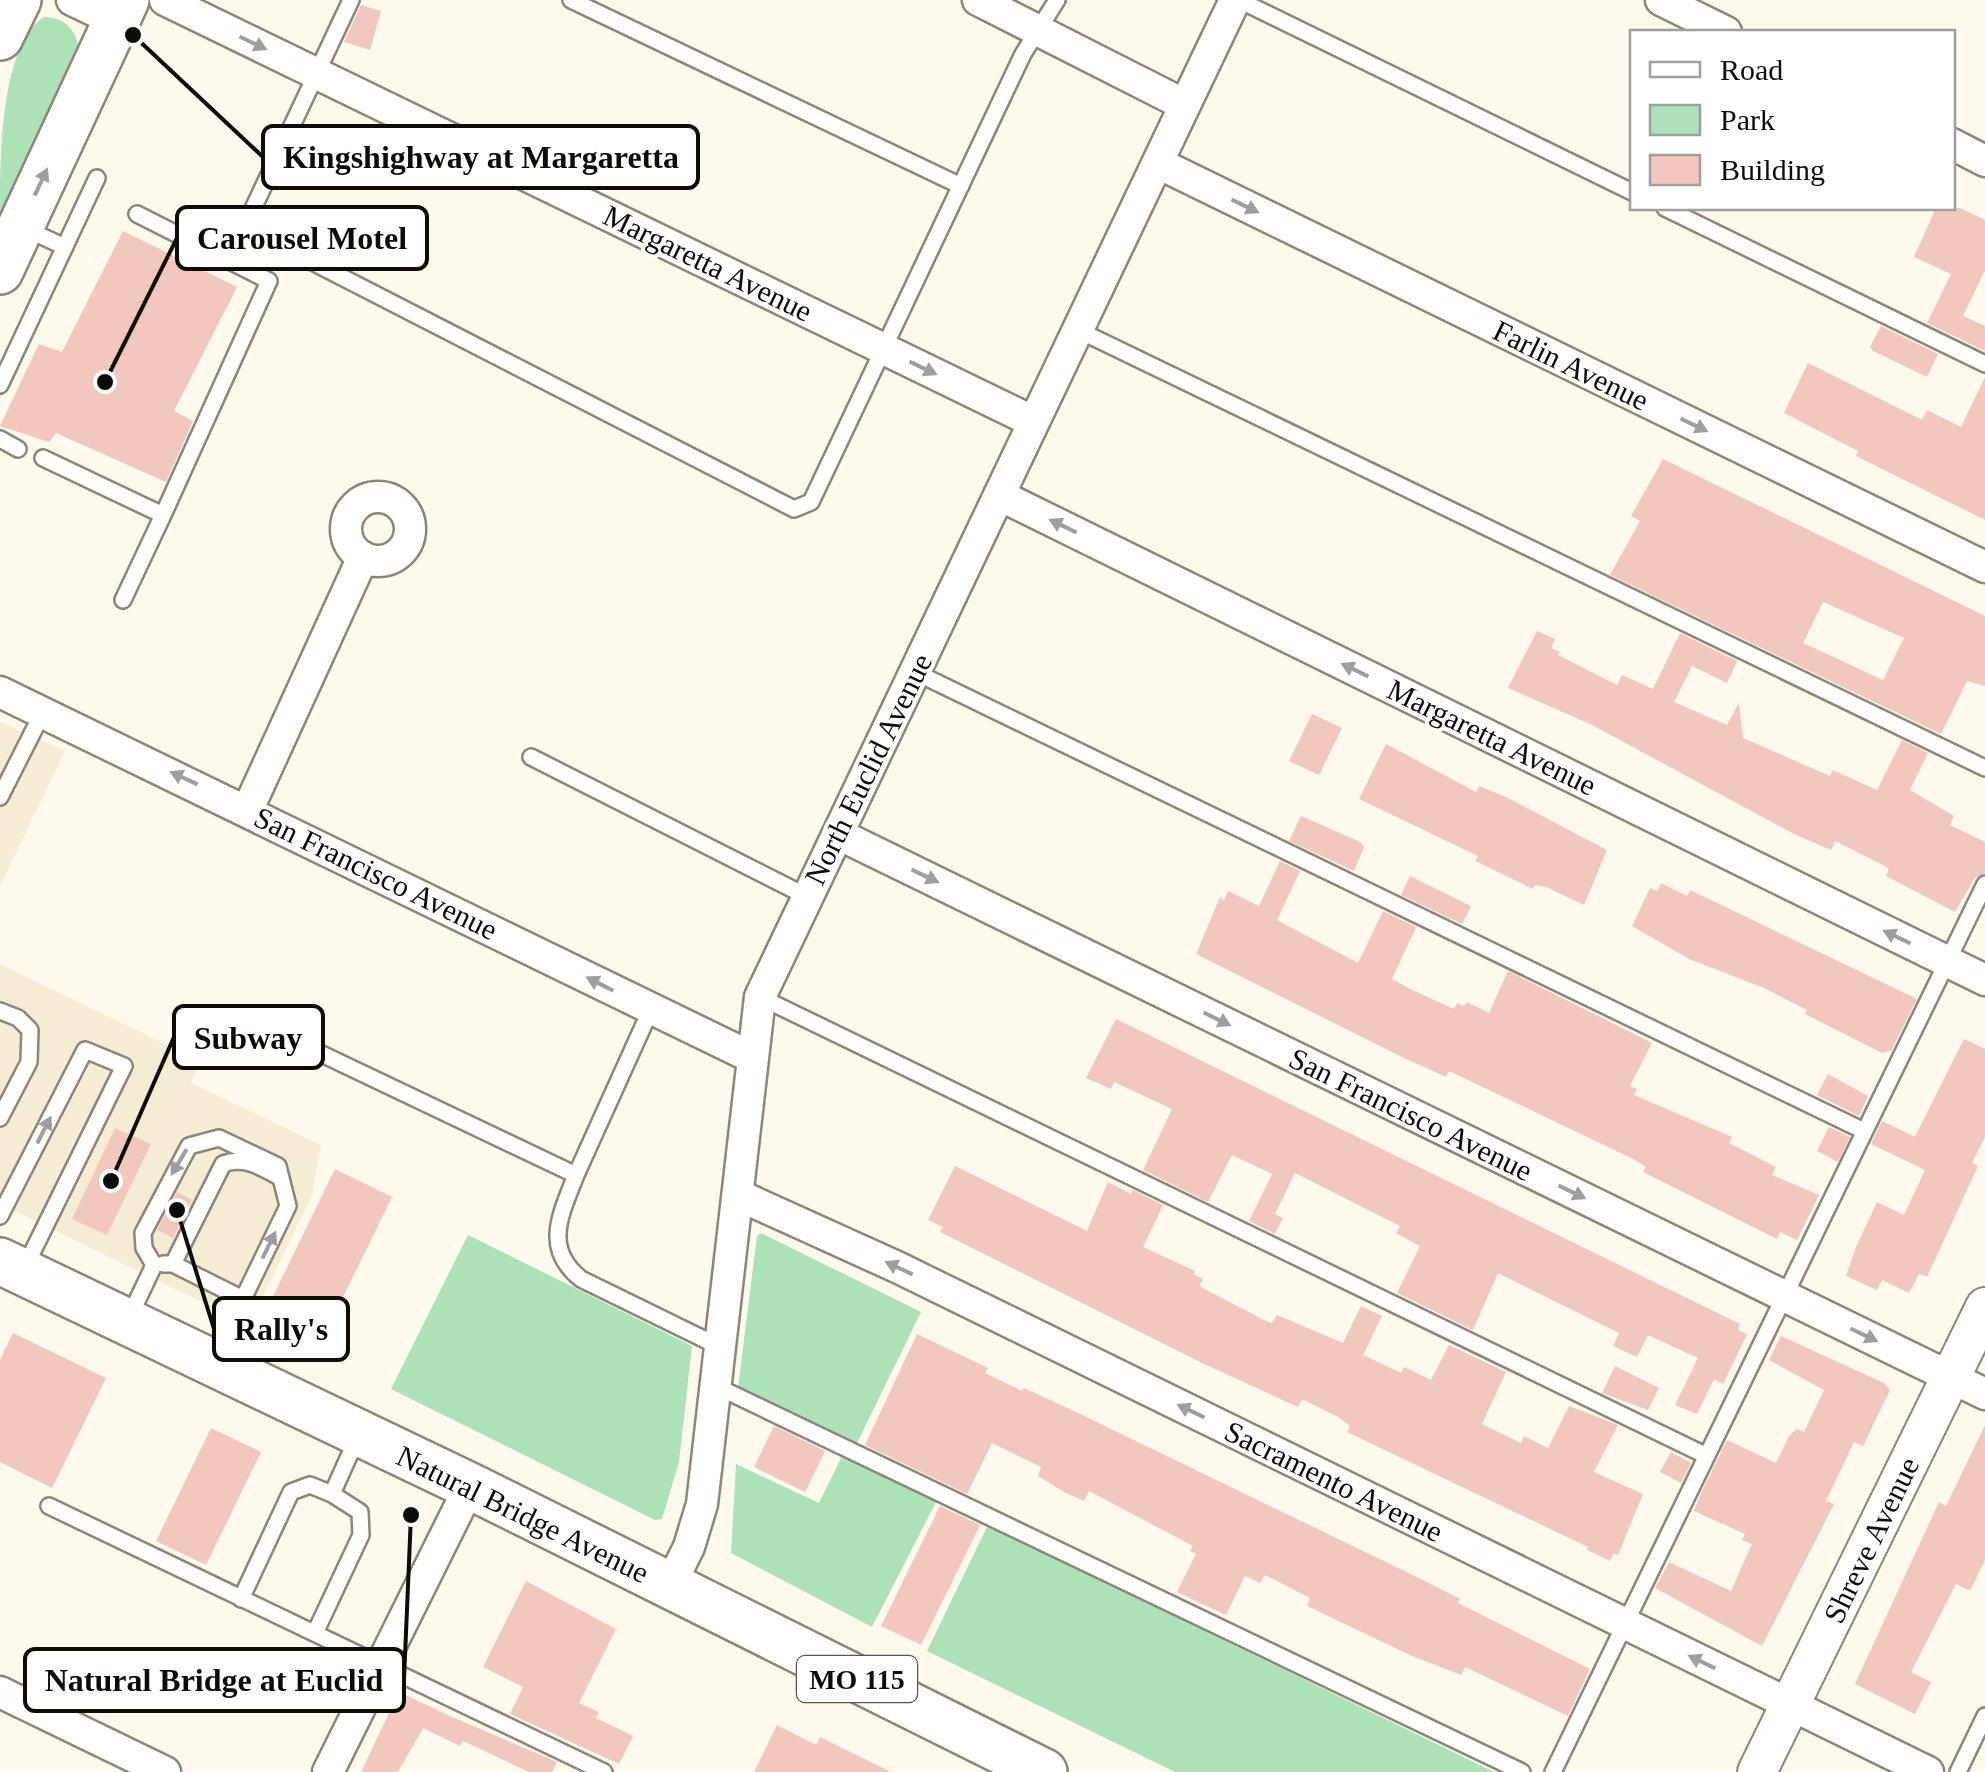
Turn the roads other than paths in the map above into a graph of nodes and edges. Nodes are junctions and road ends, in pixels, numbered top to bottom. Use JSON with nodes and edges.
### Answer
{"nodes":[{"id":1,"x":18,"y":0,"type":"edge"},
{"id":2,"x":72,"y":0,"type":"edge"},
{"id":3,"x":165,"y":0,"type":"edge"},
{"id":4,"x":351,"y":0,"type":"edge"},
{"id":5,"x":571,"y":0,"type":"edge"},
{"id":6,"x":978,"y":0,"type":"edge"},
{"id":7,"x":1057,"y":0,"type":"edge"},
{"id":8,"x":1237,"y":0,"type":"edge"},
{"id":9,"x":1661,"y":0,"type":"edge"},
{"id":10,"x":121,"y":11,"type":"edge"},
{"id":11,"x":1722,"y":30,"type":"edge"},
{"id":12,"x":1039,"y":31,"type":"junction"},
{"id":13,"x":0,"y":37,"type":"edge"},
{"id":14,"x":315,"y":73,"type":"junction"},
{"id":15,"x":1184,"y":106,"type":"junction"},
{"id":16,"x":1955,"y":145,"type":"edge"},
{"id":17,"x":1985,"y":160,"type":"edge"},
{"id":18,"x":1158,"y":163,"type":"junction"},
{"id":19,"x":97,"y":178,"type":"dead end"},
{"id":20,"x":961,"y":186,"type":"junction"},
{"id":21,"x":1630,"y":191,"type":"edge"},
{"id":22,"x":1669,"y":210,"type":"edge"},
{"id":23,"x":137,"y":214,"type":"dead end"},
{"id":24,"x":20,"y":227,"type":"junction"},
{"id":25,"x":65,"y":247,"type":"junction"},
{"id":26,"x":0,"y":271,"type":"edge"},
{"id":27,"x":1078,"y":330,"type":"junction"},
{"id":28,"x":886,"y":350,"type":"junction"},
{"id":29,"x":1985,"y":364,"type":"edge"},
{"id":30,"x":0,"y":385,"type":"edge"},
{"id":31,"x":1034,"y":422,"type":"junction"},
{"id":32,"x":0,"y":439,"type":"edge"},
{"id":33,"x":18,"y":449,"type":"dead end"},
{"id":34,"x":43,"y":458,"type":"dead end"},
{"id":35,"x":999,"y":495,"type":"junction"},
{"id":36,"x":162,"y":515,"type":"junction"},
{"id":37,"x":363,"y":558,"type":"dead end"},
{"id":38,"x":1985,"y":567,"type":"edge"},
{"id":39,"x":123,"y":600,"type":"dead end"},
{"id":40,"x":915,"y":672,"type":"junction"},
{"id":41,"x":0,"y":692,"type":"edge"},
{"id":42,"x":43,"y":712,"type":"junction"},
{"id":43,"x":531,"y":758,"type":"dead end"},
{"id":44,"x":1985,"y":768,"type":"edge"},
{"id":45,"x":2,"y":790,"type":"edge"},
{"id":46,"x":248,"y":808,"type":"junction"},
{"id":47,"x":838,"y":834,"type":"junction"},
{"id":48,"x":1985,"y":884,"type":"edge"},
{"id":49,"x":808,"y":897,"type":"junction"},
{"id":50,"x":1946,"y":961,"type":"junction"},
{"id":51,"x":1985,"y":980,"type":"edge"},
{"id":52,"x":760,"y":997,"type":"junction"},
{"id":53,"x":650,"y":1009,"type":"junction"},
{"id":54,"x":0,"y":1011,"type":"edge"},
{"id":55,"x":265,"y":1027,"type":"dead end"},
{"id":56,"x":752,"y":1057,"type":"junction"},
{"id":57,"x":0,"y":1118,"type":"edge"},
{"id":58,"x":1864,"y":1131,"type":"junction"},
{"id":59,"x":576,"y":1175,"type":"junction"},
{"id":60,"x":284,"y":1180,"type":"junction"},
{"id":61,"x":738,"y":1195,"type":"junction"},
{"id":62,"x":0,"y":1216,"type":"edge"},
{"id":63,"x":154,"y":1264,"type":"junction"},
{"id":64,"x":173,"y":1264,"type":"junction"},
{"id":65,"x":11,"y":1266,"type":"edge"},
{"id":66,"x":1785,"y":1296,"type":"junction"},
{"id":67,"x":242,"y":1298,"type":"junction"},
{"id":68,"x":1985,"y":1307,"type":"edge"},
{"id":69,"x":127,"y":1322,"type":"junction"},
{"id":70,"x":722,"y":1348,"type":"junction"},
{"id":71,"x":218,"y":1366,"type":"junction"},
{"id":72,"x":1951,"y":1377,"type":"junction"},
{"id":73,"x":718,"y":1388,"type":"junction"},
{"id":74,"x":1985,"y":1394,"type":"edge"},
{"id":75,"x":359,"y":1433,"type":"junction"},
{"id":76,"x":1706,"y":1456,"type":"junction"},
{"id":77,"x":470,"y":1486,"type":"junction"},
{"id":78,"x":332,"y":1494,"type":"junction"},
{"id":79,"x":49,"y":1506,"type":"dead end"},
{"id":80,"x":669,"y":1586,"type":"junction"},
{"id":81,"x":241,"y":1598,"type":"junction"},
{"id":82,"x":1625,"y":1624,"type":"junction"},
{"id":83,"x":315,"y":1633,"type":"junction"},
{"id":84,"x":381,"y":1666,"type":"junction"},
{"id":85,"x":0,"y":1692,"type":"edge"},
{"id":86,"x":1790,"y":1705,"type":"junction"},
{"id":87,"x":1985,"y":1716,"type":"edge"},
{"id":88,"x":164,"y":1772,"type":"edge"},
{"id":89,"x":328,"y":1772,"type":"edge"},
{"id":90,"x":604,"y":1772,"type":"edge"},
{"id":91,"x":1044,"y":1772,"type":"edge"},
{"id":92,"x":1522,"y":1772,"type":"edge"},
{"id":93,"x":1553,"y":1772,"type":"edge"},
{"id":94,"x":1757,"y":1772,"type":"edge"},
{"id":95,"x":1928,"y":1772,"type":"edge"},
{"id":96,"x":1958,"y":1772,"type":"edge"}],
"edges":[{"from":1,"to":13,"type":"main road"},
{"from":2,"to":10,"type":"street"},
{"from":3,"to":14,"type":"street","name":"Margaretta Avenue","one_way":true},
{"from":4,"to":14,"type":"lane"},
{"from":5,"to":20,"type":"lane"},
{"from":6,"to":12,"type":"street"},
{"from":7,"to":12,"type":"lane"},
{"from":8,"to":15,"type":"street","name":"North Euclid Avenue"},
{"from":8,"to":21,"type":"lane"},
{"from":9,"to":11,"type":"street"},
{"from":24,"to":10,"type":"main road","one_way":true},
{"from":12,"to":15,"type":"street"},
{"from":12,"to":20,"type":"lane"},
{"from":14,"to":28,"type":"street","name":"Margaretta Avenue"},
{"from":14,"to":28,"type":"lane"},
{"from":15,"to":18,"type":"street","name":"North Euclid Avenue"},
{"from":16,"to":17,"type":"street"},
{"from":18,"to":27,"type":"street","name":"North Euclid Avenue"},
{"from":18,"to":38,"type":"street","name":"Farlin Avenue","one_way":true},
{"from":19,"to":25,"type":"lane"},
{"from":20,"to":28,"type":"lane"},
{"from":22,"to":29,"type":"lane"},
{"from":23,"to":36,"type":"lane"},
{"from":24,"to":25,"type":"lane"},
{"from":24,"to":26,"type":"main road"},
{"from":25,"to":30,"type":"lane"},
{"from":27,"to":31,"type":"street","name":"North Euclid Avenue"},
{"from":27,"to":44,"type":"lane"},
{"from":28,"to":31,"type":"street","name":"Margaretta Avenue","one_way":true},
{"from":31,"to":35,"type":"street","name":"North Euclid Avenue"},
{"from":32,"to":33,"type":"lane"},
{"from":34,"to":36,"type":"lane"},
{"from":35,"to":40,"type":"street","name":"North Euclid Avenue"},
{"from":50,"to":35,"type":"street","name":"Margaretta Avenue","one_way":true},
{"from":36,"to":39,"type":"lane"},
{"from":37,"to":46,"type":"street"},
{"from":40,"to":47,"type":"street","name":"North Euclid Avenue"},
{"from":40,"to":58,"type":"lane"},
{"from":41,"to":42,"type":"street","name":"San Francisco Avenue"},
{"from":42,"to":45,"type":"lane"},
{"from":46,"to":42,"type":"street","name":"San Francisco Avenue","one_way":true},
{"from":43,"to":49,"type":"lane"},
{"from":53,"to":46,"type":"street","name":"San Francisco Avenue","one_way":true},
{"from":47,"to":49,"type":"street","name":"North Euclid Avenue"},
{"from":47,"to":66,"type":"street","name":"San Francisco Avenue","one_way":true},
{"from":48,"to":50,"type":"lane"},
{"from":49,"to":52,"type":"street","name":"North Euclid Avenue"},
{"from":50,"to":51,"type":"street","name":"Margaretta Avenue"},
{"from":50,"to":58,"type":"lane"},
{"from":52,"to":56,"type":"street","name":"North Euclid Avenue"},
{"from":52,"to":76,"type":"lane"},
{"from":53,"to":56,"type":"street","name":"San Francisco Avenue"},
{"from":53,"to":59,"type":"lane"},
{"from":54,"to":57,"type":"lane"},
{"from":55,"to":59,"type":"lane"},
{"from":56,"to":61,"type":"street","name":"North Euclid Avenue"},
{"from":58,"to":66,"type":"lane"},
{"from":59,"to":70,"type":"lane"},
{"from":60,"to":63,"type":"lane","one_way":true},
{"from":60,"to":64,"type":"lane"},
{"from":67,"to":60,"type":"lane","one_way":true},
{"from":61,"to":70,"type":"street","name":"North Euclid Avenue"},
{"from":82,"to":61,"type":"street","name":"Sacramento Avenue","one_way":true},
{"from":62,"to":65,"type":"lane","one_way":true},
{"from":63,"to":64,"type":"lane"},
{"from":63,"to":69,"type":"lane"},
{"from":64,"to":67,"type":"lane"},
{"from":65,"to":69,"type":"main road","name":"Natural Bridge Avenue","number":"MO 115"},
{"from":66,"to":72,"type":"street","name":"San Francisco Avenue","one_way":true},
{"from":66,"to":76,"type":"lane"},
{"from":67,"to":71,"type":"lane"},
{"from":68,"to":72,"type":"street","name":"Shreve Avenue"},
{"from":69,"to":71,"type":"main road","name":"Natural Bridge Avenue","number":"MO 115"},
{"from":70,"to":73,"type":"street","name":"North Euclid Avenue"},
{"from":71,"to":75,"type":"main road","name":"Natural Bridge Avenue","number":"MO 115"},
{"from":72,"to":74,"type":"street","name":"San Francisco Avenue"},
{"from":72,"to":86,"type":"street","name":"Shreve Avenue"},
{"from":73,"to":80,"type":"street","name":"North Euclid Avenue"},
{"from":73,"to":92,"type":"lane"},
{"from":75,"to":77,"type":"main road","name":"Natural Bridge Avenue","number":"MO 115"},
{"from":75,"to":78,"type":"lane"},
{"from":76,"to":82,"type":"lane"},
{"from":77,"to":80,"type":"main road","name":"Natural Bridge Avenue","number":"MO 115"},
{"from":77,"to":84,"type":"street"},
{"from":78,"to":81,"type":"lane"},
{"from":78,"to":83,"type":"lane"},
{"from":79,"to":81,"type":"lane"},
{"from":80,"to":91,"type":"main road","name":"Natural Bridge Avenue","number":"MO 115"},
{"from":81,"to":83,"type":"lane"},
{"from":86,"to":82,"type":"street","name":"Sacramento Avenue","one_way":true},
{"from":82,"to":93,"type":"lane"},
{"from":83,"to":84,"type":"lane"},
{"from":84,"to":89,"type":"street"},
{"from":84,"to":90,"type":"lane"},
{"from":85,"to":88,"type":"street"},
{"from":86,"to":94,"type":"street","name":"Shreve Avenue"},
{"from":86,"to":95,"type":"street","name":"Sacramento Avenue"},
{"from":87,"to":96,"type":"lane"}]}
